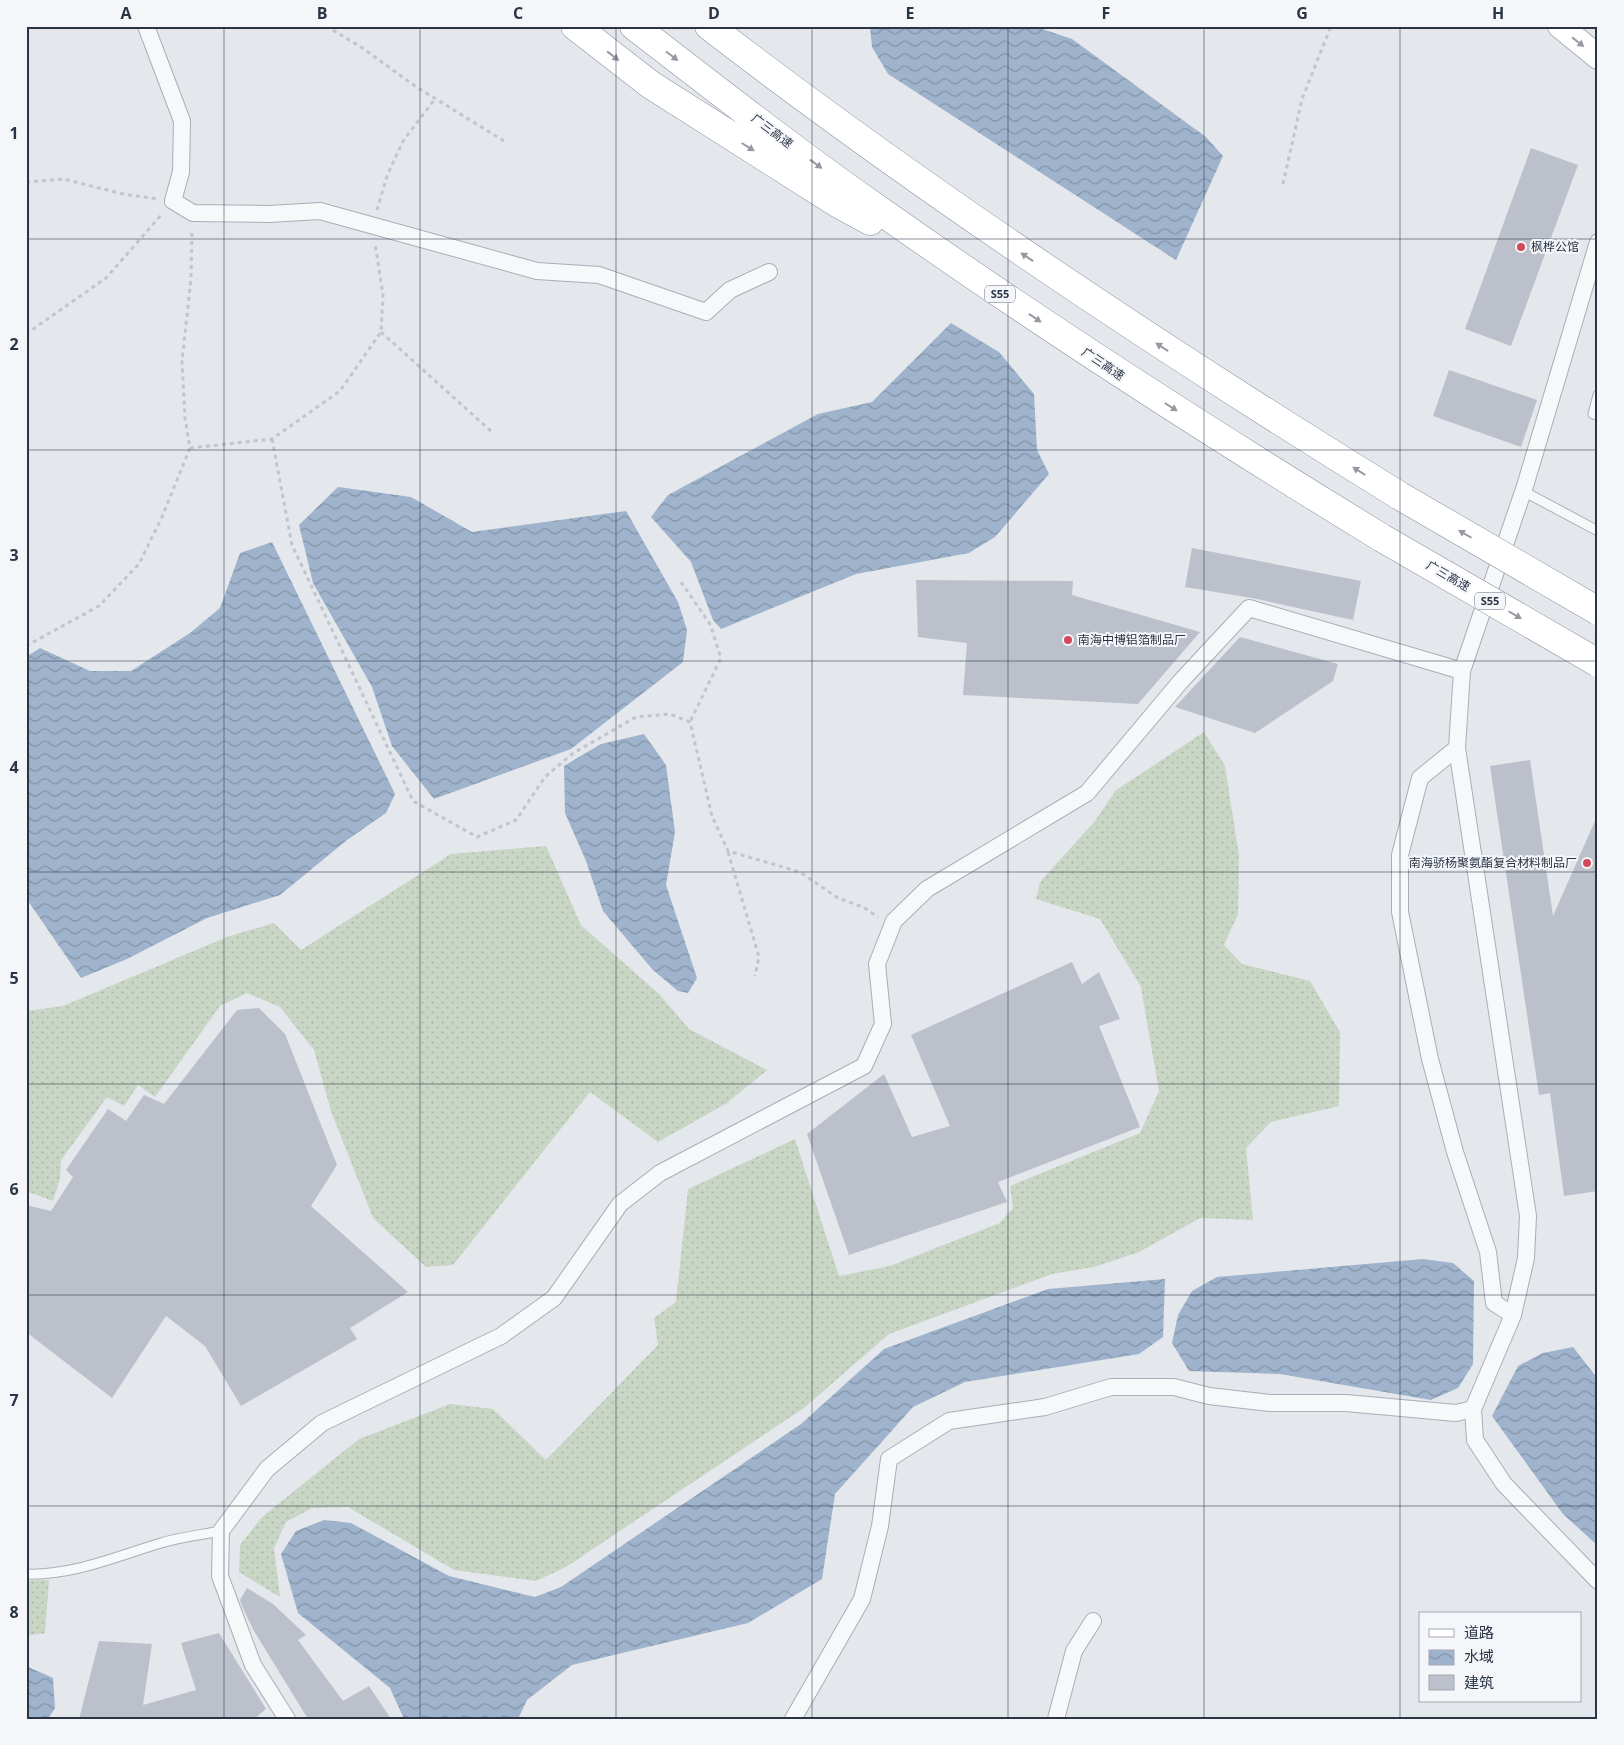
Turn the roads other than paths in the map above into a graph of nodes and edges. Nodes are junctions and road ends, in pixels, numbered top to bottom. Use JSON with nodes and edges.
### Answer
{"nodes":[{"id":1,"x":146,"y":26,"type":"edge"},
{"id":2,"x":575,"y":26,"type":"edge"},
{"id":3,"x":634,"y":26,"type":"edge"},
{"id":4,"x":709,"y":26,"type":"edge"},
{"id":5,"x":739,"y":26,"type":"edge"},
{"id":6,"x":1560,"y":26,"type":"edge"},
{"id":7,"x":1598,"y":57,"type":"edge"},
{"id":8,"x":897,"y":166,"type":"junction"},
{"id":9,"x":1597,"y":245,"type":"edge"},
{"id":10,"x":769,"y":272,"type":"dead end"},
{"id":11,"x":977,"y":278,"type":"junction"},
{"id":12,"x":1598,"y":395,"type":"edge"},
{"id":13,"x":1598,"y":415,"type":"edge"},
{"id":14,"x":1523,"y":491,"type":"junction"},
{"id":15,"x":1598,"y":531,"type":"edge"},
{"id":16,"x":1598,"y":611,"type":"edge"},
{"id":17,"x":1598,"y":663,"type":"edge"},
{"id":18,"x":1462,"y":671,"type":"junction"},
{"id":19,"x":1457,"y":748,"type":"junction"},
{"id":20,"x":1513,"y":1315,"type":"junction"},
{"id":21,"x":1473,"y":1409,"type":"junction"},
{"id":22,"x":221,"y":1531,"type":"junction"},
{"id":23,"x":26,"y":1574,"type":"edge"},
{"id":24,"x":1598,"y":1581,"type":"edge"},
{"id":25,"x":1094,"y":1621,"type":"dead end"},
{"id":26,"x":286,"y":1719,"type":"edge"},
{"id":27,"x":793,"y":1719,"type":"edge"},
{"id":28,"x":1056,"y":1719,"type":"edge"}],
"edges":[{"from":1,"to":10,"type":"street"},
{"from":2,"to":11,"type":"highway","one_way":true},
{"from":3,"to":11,"type":"highway","name":"广三高速","number":"S55","one_way":true},
{"from":4,"to":8,"type":"highway"},
{"from":5,"to":8,"type":"highway"},
{"from":6,"to":7,"type":"main road","one_way":true},
{"from":16,"to":8,"type":"highway","one_way":true,"bridge":true},
{"from":9,"to":14,"type":"street"},
{"from":11,"to":17,"type":"highway","name":"广三高速","number":"S55","one_way":true,"bridge":true},
{"from":12,"to":13,"type":"lane"},
{"from":14,"to":15,"type":"lane"},
{"from":14,"to":18,"type":"street"},
{"from":18,"to":19,"type":"street"},
{"from":18,"to":22,"type":"street"},
{"from":19,"to":20,"type":"street"},
{"from":19,"to":20,"type":"street"},
{"from":20,"to":21,"type":"street"},
{"from":21,"to":24,"type":"street"},
{"from":21,"to":27,"type":"street"},
{"from":22,"to":23,"type":"lane"},
{"from":22,"to":26,"type":"street"},
{"from":25,"to":28,"type":"street"}]}
